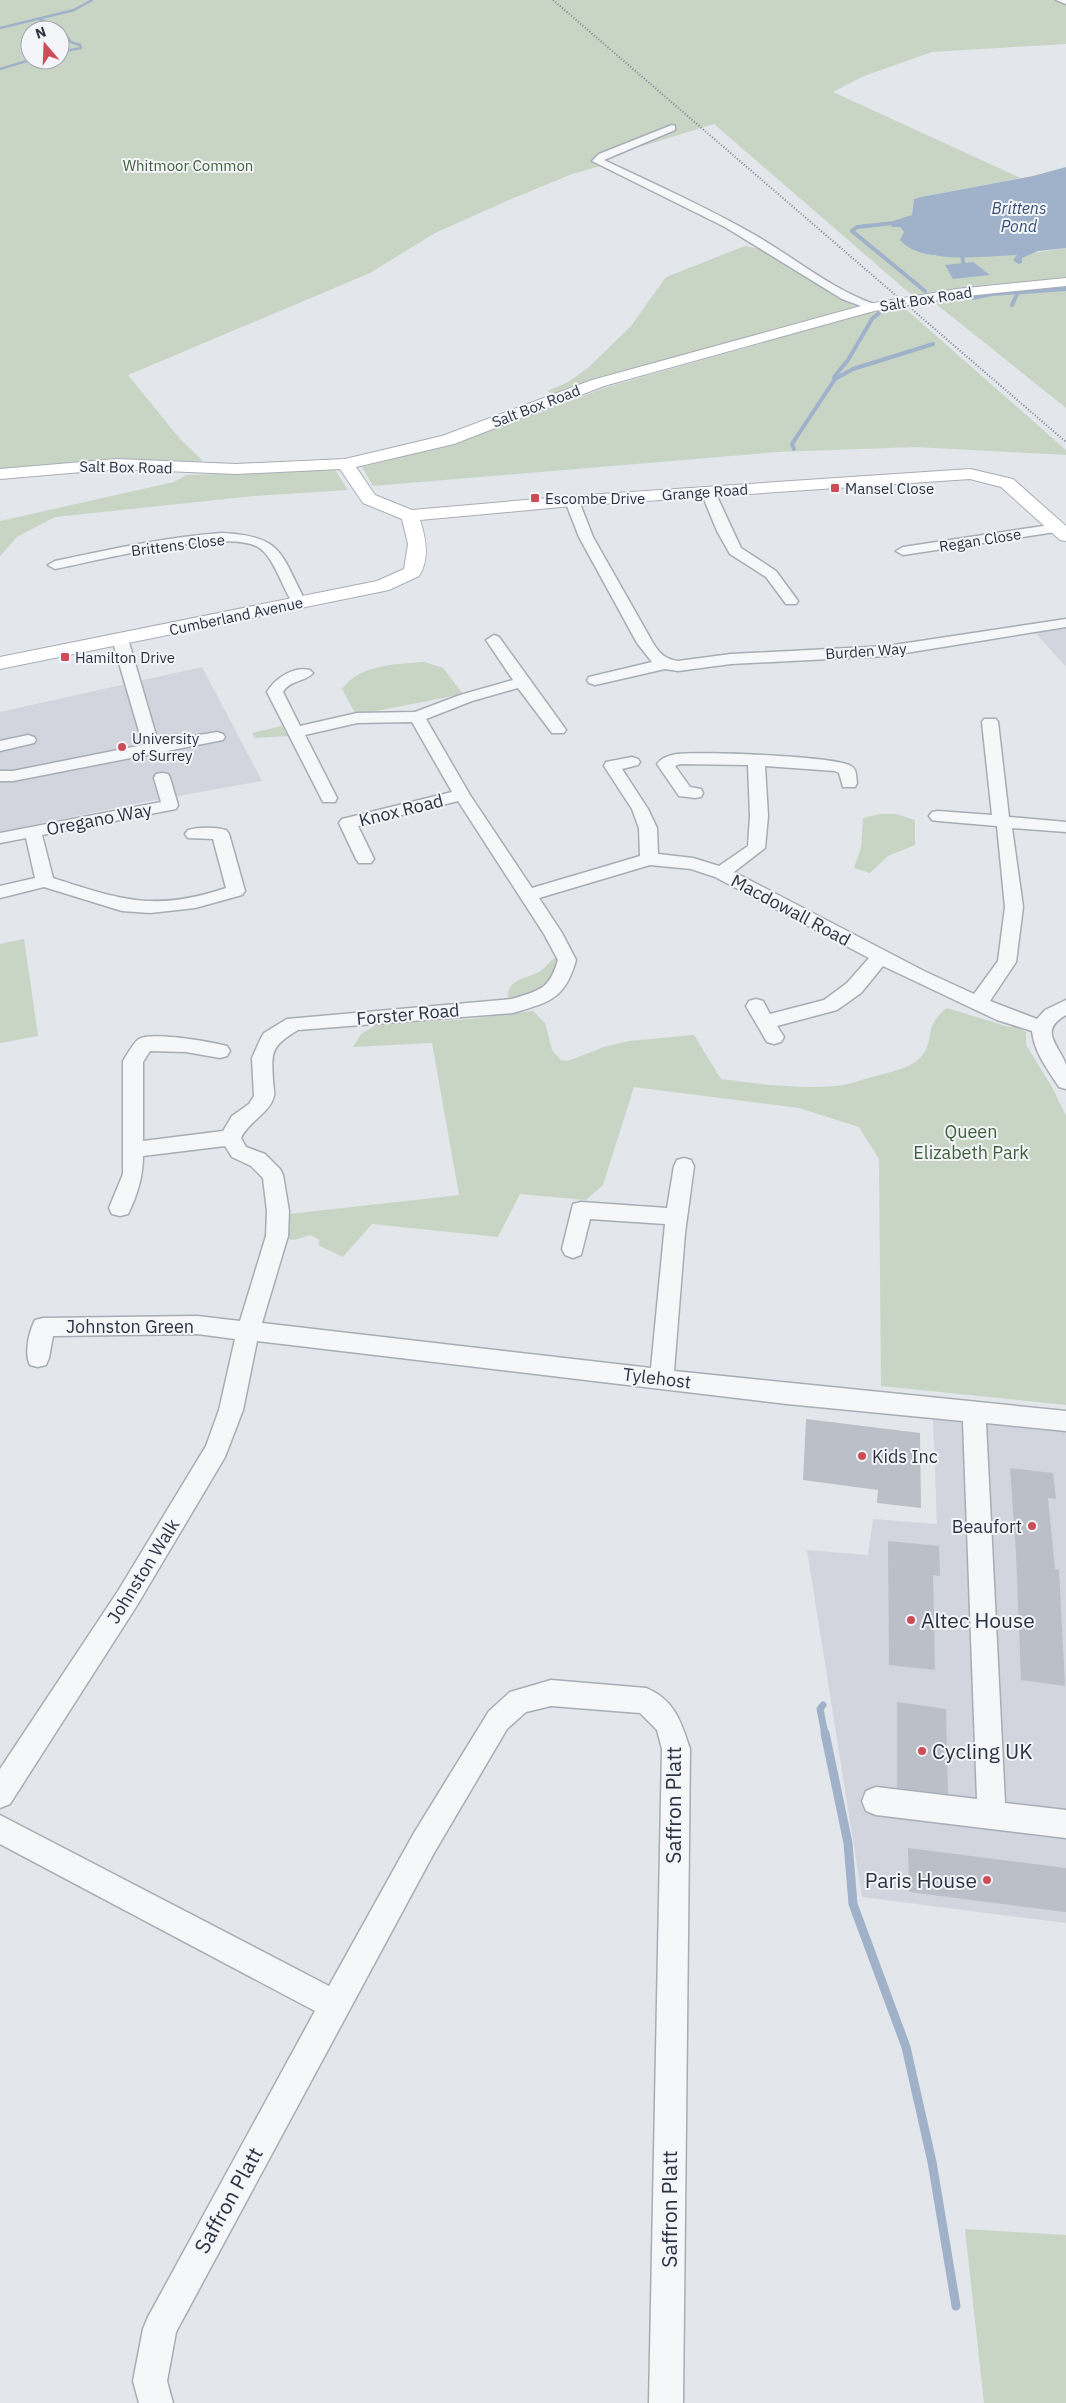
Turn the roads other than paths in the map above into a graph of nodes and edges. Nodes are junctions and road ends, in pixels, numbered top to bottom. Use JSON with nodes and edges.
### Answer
{"nodes":[{"id":1,"x":1060,"y":0,"type":"edge"},
{"id":2,"x":1066,"y":2,"type":"edge"},
{"id":3,"x":672,"y":128,"type":"dead end"},
{"id":4,"x":1066,"y":282,"type":"edge"},
{"id":5,"x":873,"y":307,"type":"junction"},
{"id":6,"x":345,"y":464,"type":"junction"},
{"id":7,"x":0,"y":474,"type":"edge"},
{"id":8,"x":708,"y":492,"type":"junction"},
{"id":9,"x":572,"y":501,"type":"junction"},
{"id":10,"x":410,"y":516,"type":"junction"},
{"id":11,"x":1062,"y":532,"type":"edge"},
{"id":12,"x":902,"y":551,"type":"dead end"},
{"id":13,"x":55,"y":565,"type":"dead end"},
{"id":14,"x":791,"y":601,"type":"dead end"},
{"id":15,"x":299,"y":602,"type":"junction"},
{"id":16,"x":1066,"y":623,"type":"edge"},
{"id":17,"x":120,"y":640,"type":"junction"},
{"id":18,"x":494,"y":640,"type":"dead end"},
{"id":19,"x":0,"y":663,"type":"edge"},
{"id":20,"x":666,"y":664,"type":"junction"},
{"id":21,"x":305,"y":673,"type":"dead end"},
{"id":22,"x":594,"y":680,"type":"dead end"},
{"id":23,"x":522,"y":682,"type":"junction"},
{"id":24,"x":417,"y":717,"type":"junction"},
{"id":25,"x":990,"y":722,"type":"dead end"},
{"id":26,"x":558,"y":730,"type":"dead end"},
{"id":27,"x":295,"y":732,"type":"junction"},
{"id":28,"x":217,"y":737,"type":"dead end"},
{"id":29,"x":28,"y":740,"type":"dead end"},
{"id":30,"x":0,"y":746,"type":"edge"},
{"id":31,"x":152,"y":748,"type":"junction"},
{"id":32,"x":756,"y":760,"type":"junction"},
{"id":33,"x":632,"y":762,"type":"dead end"},
{"id":34,"x":0,"y":776,"type":"edge"},
{"id":35,"x":162,"y":778,"type":"dead end"},
{"id":36,"x":849,"y":783,"type":"dead end"},
{"id":37,"x":695,"y":792,"type":"dead end"},
{"id":38,"x":462,"y":795,"type":"junction"},
{"id":39,"x":329,"y":798,"type":"dead end"},
{"id":40,"x":938,"y":816,"type":"dead end"},
{"id":41,"x":1002,"y":824,"type":"junction"},
{"id":42,"x":1066,"y":827,"type":"edge"},
{"id":43,"x":33,"y":832,"type":"junction"},
{"id":44,"x":194,"y":834,"type":"dead end"},
{"id":45,"x":0,"y":838,"type":"edge"},
{"id":46,"x":365,"y":859,"type":"dead end"},
{"id":47,"x":649,"y":859,"type":"junction"},
{"id":48,"x":721,"y":873,"type":"junction"},
{"id":49,"x":45,"y":881,"type":"junction"},
{"id":50,"x":0,"y":892,"type":"edge"},
{"id":51,"x":529,"y":895,"type":"junction"},
{"id":52,"x":880,"y":957,"type":"junction"},
{"id":53,"x":978,"y":1004,"type":"junction"},
{"id":54,"x":1066,"y":1007,"type":"edge"},
{"id":55,"x":765,"y":1021,"type":"dead end"},
{"id":56,"x":1042,"y":1027,"type":"junction"},
{"id":57,"x":220,"y":1052,"type":"dead end"},
{"id":58,"x":1066,"y":1082,"type":"edge"},
{"id":59,"x":230,"y":1138,"type":"junction"},
{"id":60,"x":133,"y":1150,"type":"junction"},
{"id":61,"x":684,"y":1166,"type":"dead end"},
{"id":62,"x":120,"y":1208,"type":"dead end"},
{"id":63,"x":677,"y":1217,"type":"junction"},
{"id":64,"x":573,"y":1249,"type":"dead end"},
{"id":65,"x":248,"y":1331,"type":"junction"},
{"id":66,"x":38,"y":1358,"type":"dead end"},
{"id":67,"x":662,"y":1378,"type":"junction"},
{"id":68,"x":974,"y":1412,"type":"junction"},
{"id":69,"x":1066,"y":1421,"type":"edge"},
{"id":70,"x":0,"y":1794,"type":"edge"},
{"id":71,"x":876,"y":1801,"type":"dead end"},
{"id":72,"x":992,"y":1814,"type":"junction"},
{"id":73,"x":1066,"y":1824,"type":"edge"},
{"id":74,"x":0,"y":1829,"type":"edge"},
{"id":75,"x":336,"y":2006,"type":"junction"},
{"id":76,"x":156,"y":2403,"type":"edge"},
{"id":77,"x":666,"y":2403,"type":"edge"}],
"edges":[{"from":1,"to":2,"type":"street"},
{"from":3,"to":5,"type":"street"},
{"from":4,"to":5,"type":"street","name":"Salt Box Road"},
{"from":5,"to":6,"type":"street","name":"Salt Box Road"},
{"from":6,"to":7,"type":"street","name":"Salt Box Road"},
{"from":6,"to":10,"type":"street","name":"Grange Road"},
{"from":8,"to":9,"type":"street","name":"Grange Road"},
{"from":8,"to":11,"type":"street","name":"Grange Road"},
{"from":8,"to":14,"type":"street"},
{"from":9,"to":10,"type":"street","name":"Grange Road"},
{"from":9,"to":20,"type":"street"},
{"from":10,"to":15,"type":"street","name":"Cumberland Avenue"},
{"from":11,"to":12,"type":"street","name":"Regan Close"},
{"from":13,"to":15,"type":"street","name":"Brittens Close"},
{"from":15,"to":17,"type":"street","name":"Cumberland Avenue"},
{"from":16,"to":20,"type":"street","name":"Burden Way"},
{"from":17,"to":19,"type":"street","name":"Cumberland Avenue"},
{"from":17,"to":31,"type":"street"},
{"from":18,"to":23,"type":"street"},
{"from":20,"to":22,"type":"street","name":"Burden Way"},
{"from":21,"to":27,"type":"street"},
{"from":23,"to":24,"type":"street"},
{"from":23,"to":26,"type":"street"},
{"from":24,"to":27,"type":"street"},
{"from":24,"to":38,"type":"street","name":"Knox Road"},
{"from":25,"to":41,"type":"street"},
{"from":27,"to":39,"type":"street"},
{"from":28,"to":31,"type":"street"},
{"from":29,"to":30,"type":"street"},
{"from":31,"to":34,"type":"street"},
{"from":32,"to":36,"type":"street"},
{"from":32,"to":37,"type":"street"},
{"from":32,"to":48,"type":"street"},
{"from":33,"to":47,"type":"street"},
{"from":35,"to":43,"type":"street","name":"Oregano Way"},
{"from":38,"to":46,"type":"street","name":"Knox Road"},
{"from":38,"to":51,"type":"street","name":"Knox Road"},
{"from":40,"to":41,"type":"street"},
{"from":41,"to":42,"type":"street"},
{"from":41,"to":53,"type":"street"},
{"from":43,"to":45,"type":"street","name":"Oregano Way"},
{"from":43,"to":49,"type":"street"},
{"from":44,"to":49,"type":"street"},
{"from":47,"to":48,"type":"street","name":"Macdowall Road"},
{"from":47,"to":51,"type":"street","name":"Macdowall Road"},
{"from":48,"to":52,"type":"street","name":"Macdowall Road"},
{"from":49,"to":50,"type":"street"},
{"from":51,"to":59,"type":"street","name":"Forster Road"},
{"from":52,"to":53,"type":"street","name":"Macdowall Road"},
{"from":52,"to":55,"type":"street"},
{"from":53,"to":56,"type":"street","name":"Macdowall Road"},
{"from":54,"to":56,"type":"street"},
{"from":56,"to":58,"type":"street"},
{"from":57,"to":60,"type":"street"},
{"from":59,"to":60,"type":"street"},
{"from":59,"to":65,"type":"street","name":"Johnston Walk"},
{"from":60,"to":62,"type":"street"},
{"from":61,"to":63,"type":"street"},
{"from":63,"to":64,"type":"street"},
{"from":63,"to":67,"type":"street"},
{"from":65,"to":66,"type":"street","name":"Johnston Green"},
{"from":65,"to":67,"type":"street","name":"Tylehost"},
{"from":65,"to":70,"type":"street","name":"Johnston Walk"},
{"from":67,"to":68,"type":"street","name":"Tylehost"},
{"from":68,"to":69,"type":"street","name":"Tylehost"},
{"from":68,"to":72,"type":"street"},
{"from":71,"to":72,"type":"street"},
{"from":72,"to":73,"type":"street"},
{"from":74,"to":75,"type":"street"},
{"from":75,"to":76,"type":"street","name":"Saffron Platt"},
{"from":75,"to":77,"type":"street","name":"Saffron Platt"}]}
